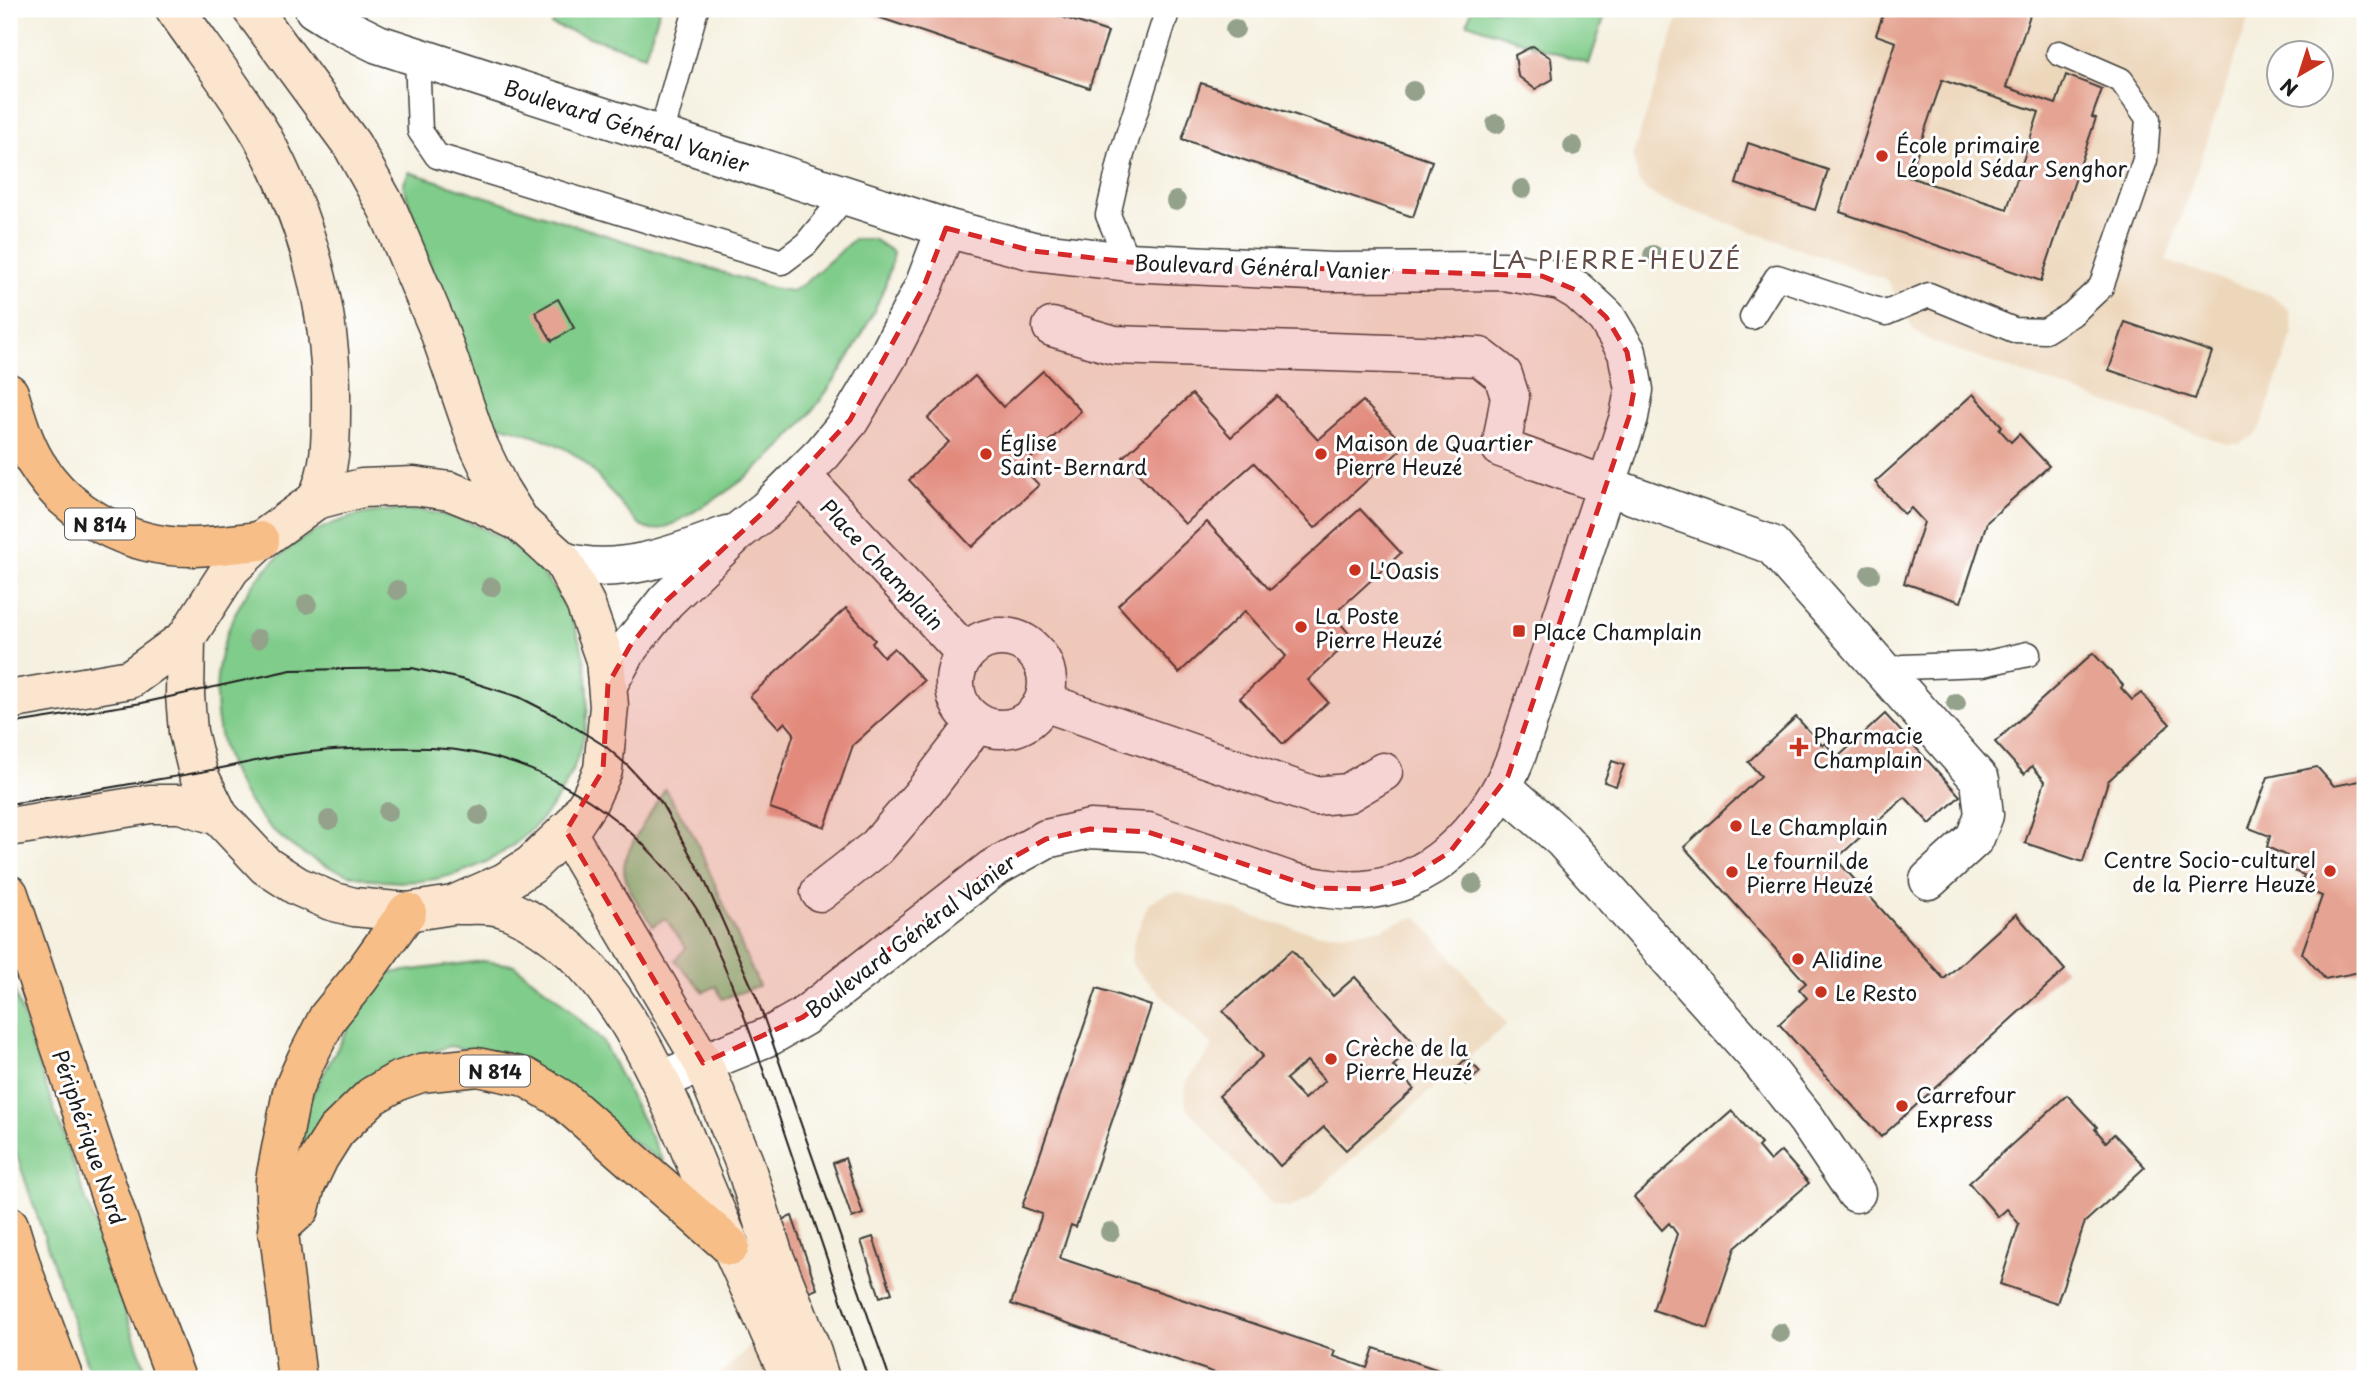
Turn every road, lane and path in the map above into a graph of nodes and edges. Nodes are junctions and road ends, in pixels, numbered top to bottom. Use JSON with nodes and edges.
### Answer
{"nodes":[{"id":1,"x":175,"y":9,"type":"edge"},
{"id":2,"x":252,"y":9,"type":"edge"},
{"id":3,"x":314,"y":9,"type":"edge"},
{"id":4,"x":696,"y":9,"type":"edge"},
{"id":5,"x":1168,"y":9,"type":"edge"},
{"id":6,"x":2059,"y":52,"type":"dead end"},
{"id":7,"x":417,"y":57,"type":"junction"},
{"id":8,"x":661,"y":135,"type":"junction"},
{"id":9,"x":846,"y":195,"type":"junction"},
{"id":10,"x":946,"y":228,"type":"junction"},
{"id":11,"x":1128,"y":262,"type":"junction"},
{"id":12,"x":1752,"y":317,"type":"dead end"},
{"id":13,"x":1052,"y":327,"type":"dead end"},
{"id":14,"x":9,"y":393,"type":"edge"},
{"id":15,"x":801,"y":475,"type":"junction"},
{"id":16,"x":1606,"y":486,"type":"junction"},
{"id":17,"x":316,"y":500,"type":"junction"},
{"id":18,"x":521,"y":523,"type":"junction"},
{"id":19,"x":739,"y":531,"type":"junction"},
{"id":20,"x":260,"y":541,"type":"junction"},
{"id":21,"x":563,"y":561,"type":"junction"},
{"id":22,"x":186,"y":638,"type":"junction"},
{"id":23,"x":965,"y":653,"type":"junction"},
{"id":24,"x":2028,"y":654,"type":"dead end"},
{"id":25,"x":1887,"y":676,"type":"junction"},
{"id":26,"x":608,"y":684,"type":"junction"},
{"id":27,"x":9,"y":700,"type":"edge"},
{"id":28,"x":1044,"y":702,"type":"junction"},
{"id":29,"x":977,"y":723,"type":"junction"},
{"id":30,"x":1382,"y":772,"type":"dead end"},
{"id":31,"x":1503,"y":787,"type":"junction"},
{"id":32,"x":219,"y":816,"type":"junction"},
{"id":33,"x":9,"y":827,"type":"edge"},
{"id":34,"x":566,"y":831,"type":"junction"},
{"id":35,"x":1929,"y":880,"type":"dead end"},
{"id":36,"x":820,"y":892,"type":"dead end"},
{"id":37,"x":9,"y":894,"type":"edge"},
{"id":38,"x":453,"y":905,"type":"junction"},
{"id":39,"x":407,"y":912,"type":"junction"},
{"id":40,"x":682,"y":1071,"type":"junction"},
{"id":41,"x":1856,"y":1193,"type":"dead end"},
{"id":42,"x":9,"y":1225,"type":"edge"},
{"id":43,"x":277,"y":1230,"type":"junction"},
{"id":44,"x":730,"y":1246,"type":"junction"},
{"id":45,"x":24,"y":1274,"type":"junction"},
{"id":46,"x":27,"y":1379,"type":"edge"},
{"id":47,"x":64,"y":1379,"type":"edge"},
{"id":48,"x":176,"y":1379,"type":"edge"},
{"id":49,"x":297,"y":1379,"type":"edge"},
{"id":50,"x":792,"y":1379,"type":"edge"},
{"id":51,"x":820,"y":1379,"type":"edge"}],
"edges":[{"from":1,"to":17,"type":"street"},
{"from":2,"to":18,"type":"street"},
{"from":3,"to":7,"type":"street","name":"Boulevard Général Vanier"},
{"from":4,"to":8,"type":"lane"},
{"from":5,"to":11,"type":"lane"},
{"from":6,"to":12,"type":"lane"},
{"from":7,"to":8,"type":"street","name":"Boulevard Général Vanier"},
{"from":7,"to":9,"type":"lane"},
{"from":8,"to":9,"type":"street","name":"Boulevard Général Vanier"},
{"from":9,"to":10,"type":"street","name":"Boulevard Général Vanier"},
{"from":10,"to":11,"type":"street","name":"Boulevard Général Vanier"},
{"from":10,"to":15,"type":"street"},
{"from":11,"to":16,"type":"street","name":"Boulevard Général Vanier"},
{"from":13,"to":16,"type":"street"},
{"from":14,"to":20,"type":"highway","number":"N 814"},
{"from":15,"to":19,"type":"street"},
{"from":15,"to":23,"type":"street","name":"Place Champlain"},
{"from":16,"to":25,"type":"street"},
{"from":16,"to":31,"type":"street"},
{"from":17,"to":18,"type":"street"},
{"from":17,"to":20,"type":"street"},
{"from":18,"to":21,"type":"street"},
{"from":19,"to":21,"type":"street"},
{"from":19,"to":26,"type":"street"},
{"from":20,"to":22,"type":"street"},
{"from":21,"to":26,"type":"street"},
{"from":22,"to":27,"type":"street"},
{"from":22,"to":32,"type":"street"},
{"from":23,"to":28,"type":"street"},
{"from":23,"to":29,"type":"street"},
{"from":24,"to":25,"type":"lane"},
{"from":25,"to":35,"type":"street"},
{"from":26,"to":34,"type":"street"},
{"from":28,"to":29,"type":"street"},
{"from":28,"to":30,"type":"street"},
{"from":29,"to":36,"type":"street"},
{"from":31,"to":40,"type":"street","name":"Boulevard Général Vanier"},
{"from":31,"to":41,"type":"street"},
{"from":32,"to":33,"type":"street"},
{"from":32,"to":39,"type":"street"},
{"from":34,"to":38,"type":"street"},
{"from":34,"to":40,"type":"street"},
{"from":37,"to":48,"type":"highway","name":"Périphérique Nord"},
{"from":38,"to":39,"type":"street"},
{"from":38,"to":40,"type":"street"},
{"from":39,"to":43,"type":"highway"},
{"from":40,"to":44,"type":"street"},
{"from":40,"to":51,"type":"street"},
{"from":42,"to":45,"type":"highway"},
{"from":43,"to":44,"type":"highway","number":"N 814"},
{"from":43,"to":49,"type":"highway"},
{"from":44,"to":50,"type":"street"},
{"from":45,"to":46,"type":"highway"},
{"from":45,"to":47,"type":"highway"}]}
